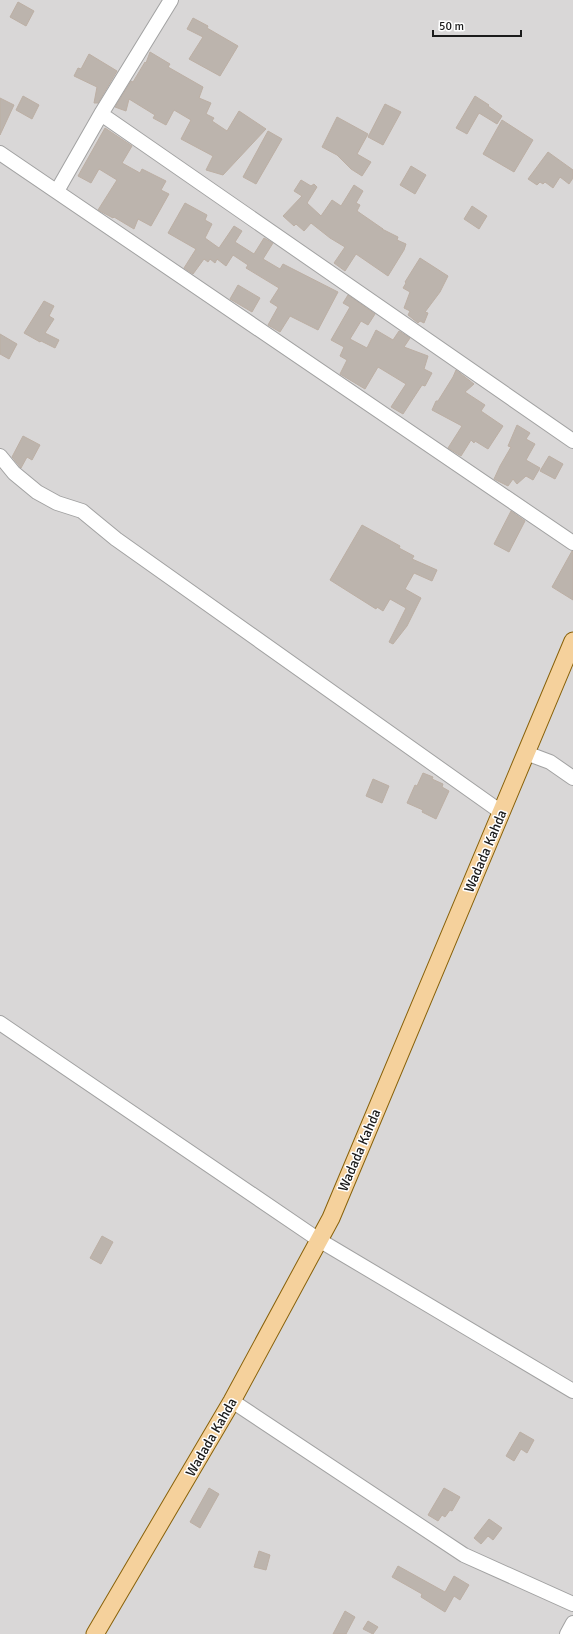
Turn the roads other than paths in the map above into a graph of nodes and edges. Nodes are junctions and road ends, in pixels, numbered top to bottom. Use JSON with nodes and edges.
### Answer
{"nodes":[{"id":1,"x":170,"y":0,"type":"edge"},
{"id":2,"x":101,"y":114,"type":"junction"},
{"id":3,"x":0,"y":153,"type":"edge"},
{"id":4,"x":57,"y":192,"type":"junction"},
{"id":5,"x":573,"y":441,"type":"edge"},
{"id":6,"x":0,"y":456,"type":"edge"},
{"id":7,"x":573,"y":543,"type":"edge"},
{"id":8,"x":573,"y":641,"type":"edge"},
{"id":9,"x":526,"y":753,"type":"junction"},
{"id":10,"x":573,"y":778,"type":"edge"},
{"id":11,"x":501,"y":812,"type":"junction"},
{"id":12,"x":0,"y":1023,"type":"edge"},
{"id":13,"x":319,"y":1240,"type":"junction"},
{"id":14,"x":573,"y":1391,"type":"edge"},
{"id":15,"x":232,"y":1401,"type":"junction"},
{"id":16,"x":573,"y":1604,"type":"edge"},
{"id":17,"x":573,"y":1623,"type":"edge"},
{"id":18,"x":95,"y":1634,"type":"edge"},
{"id":19,"x":567,"y":1634,"type":"edge"}],
"edges":[{"from":1,"to":2,"type":"street"},
{"from":2,"to":4,"type":"street"},
{"from":2,"to":5,"type":"street"},
{"from":3,"to":4,"type":"street"},
{"from":4,"to":7,"type":"street"},
{"from":6,"to":11,"type":"street"},
{"from":8,"to":9,"type":"main road","name":"Wadada Kahda"},
{"from":9,"to":10,"type":"street"},
{"from":9,"to":11,"type":"main road","name":"Wadada Kahda"},
{"from":11,"to":13,"type":"main road","name":"Wadada Kahda"},
{"from":12,"to":13,"type":"street"},
{"from":13,"to":14,"type":"street"},
{"from":13,"to":15,"type":"main road","name":"Wadada Kahda"},
{"from":15,"to":16,"type":"street"},
{"from":15,"to":18,"type":"main road","name":"Wadada Kahda"},
{"from":17,"to":19,"type":"street"}]}
